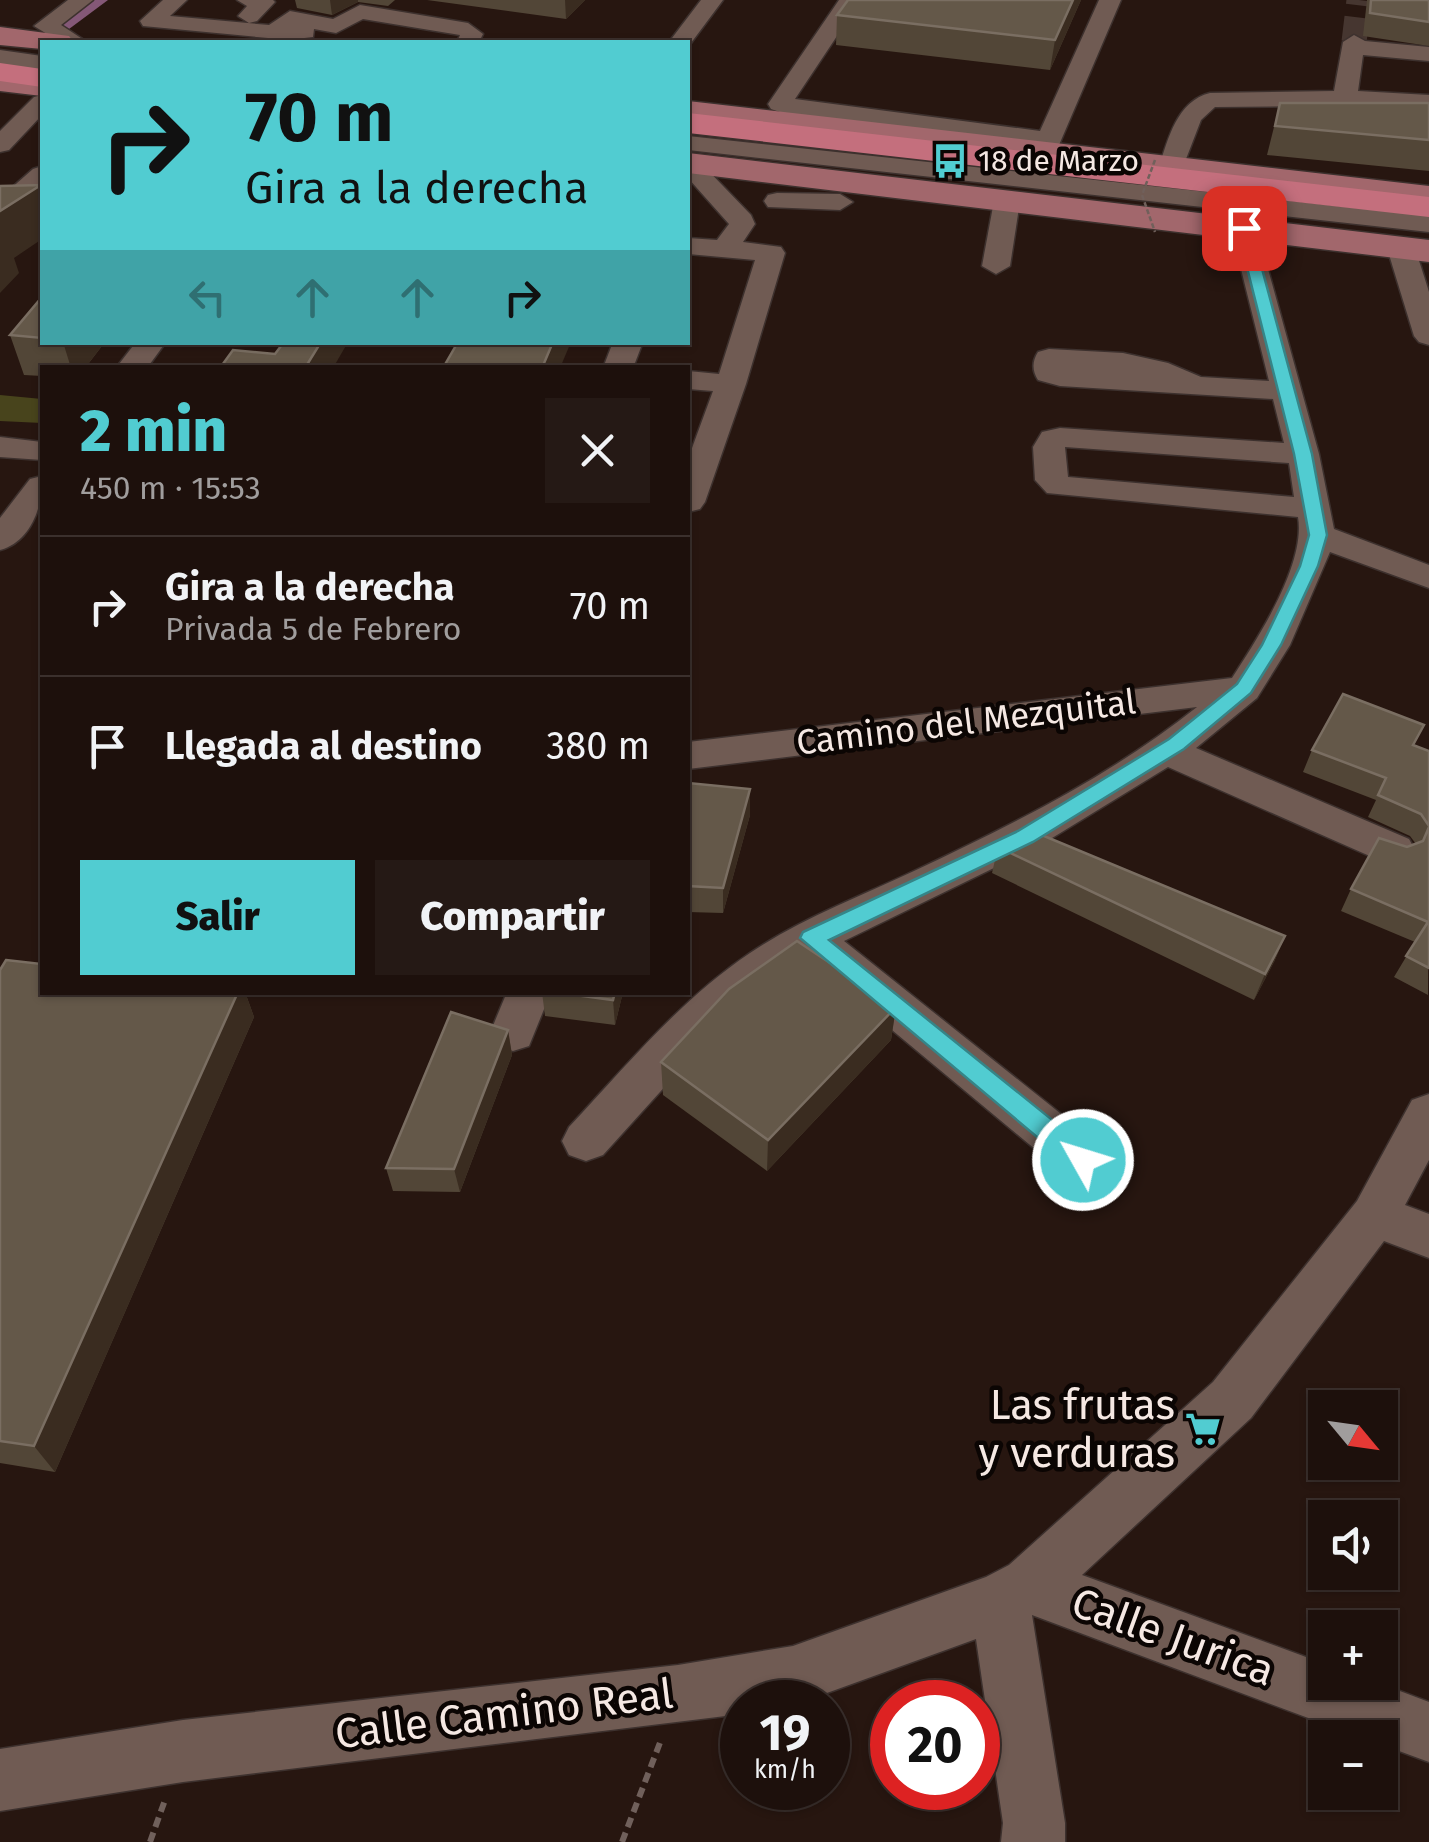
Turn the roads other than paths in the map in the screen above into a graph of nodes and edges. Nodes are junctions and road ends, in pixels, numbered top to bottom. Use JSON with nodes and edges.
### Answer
{"nodes":[{"id":1,"x":712,"y":0,"type":"edge"},
{"id":2,"x":850,"y":0,"type":"edge"},
{"id":3,"x":1110,"y":0,"type":"edge"},
{"id":4,"x":91,"y":4,"type":"edge"},
{"id":5,"x":141,"y":4,"type":"dead end"},
{"id":6,"x":172,"y":4,"type":"edge"},
{"id":7,"x":249,"y":8,"type":"edge"},
{"id":8,"x":282,"y":30,"type":"edge"},
{"id":9,"x":325,"y":34,"type":"edge"},
{"id":10,"x":0,"y":36,"type":"edge"},
{"id":11,"x":40,"y":40,"type":"edge"},
{"id":12,"x":72,"y":40,"type":"edge"},
{"id":13,"x":97,"y":40,"type":"edge"},
{"id":14,"x":469,"y":40,"type":"edge"},
{"id":15,"x":682,"y":40,"type":"edge"},
{"id":16,"x":0,"y":47,"type":"edge"},
{"id":17,"x":40,"y":52,"type":"edge"},
{"id":18,"x":1429,"y":54,"type":"edge"},
{"id":19,"x":0,"y":57,"type":"edge"},
{"id":20,"x":40,"y":66,"type":"edge"},
{"id":21,"x":40,"y":66,"type":"edge"},
{"id":22,"x":0,"y":69,"type":"edge"},
{"id":23,"x":40,"y":78,"type":"edge"},
{"id":24,"x":0,"y":82,"type":"edge"},
{"id":25,"x":40,"y":87,"type":"edge"},
{"id":26,"x":1345,"y":98,"type":"junction"},
{"id":27,"x":1429,"y":102,"type":"edge"},
{"id":28,"x":40,"y":104,"type":"edge"},
{"id":29,"x":780,"y":104,"type":"junction"},
{"id":30,"x":690,"y":110,"type":"edge"},
{"id":31,"x":1205,"y":115,"type":"junction"},
{"id":32,"x":1389,"y":119,"type":"edge"},
{"id":33,"x":690,"y":123,"type":"edge"},
{"id":34,"x":834,"y":126,"type":"junction"},
{"id":35,"x":690,"y":140,"type":"edge"},
{"id":36,"x":0,"y":145,"type":"edge"},
{"id":37,"x":1046,"y":145,"type":"junction"},
{"id":38,"x":690,"y":154,"type":"edge"},
{"id":39,"x":690,"y":164,"type":"edge"},
{"id":40,"x":1172,"y":165,"type":"junction"},
{"id":41,"x":690,"y":166,"type":"edge"},
{"id":42,"x":39,"y":180,"type":"edge"},
{"id":43,"x":793,"y":188,"type":"junction"},
{"id":44,"x":1429,"y":196,"type":"edge"},
{"id":45,"x":1007,"y":201,"type":"junction"},
{"id":46,"x":840,"y":202,"type":"dead end"},
{"id":47,"x":1429,"y":207,"type":"edge"},
{"id":48,"x":0,"y":212,"type":"edge"},
{"id":49,"x":1429,"y":221,"type":"edge"},
{"id":50,"x":1244,"y":228,"type":"junction"},
{"id":51,"x":1420,"y":245,"type":"edge"},
{"id":52,"x":690,"y":246,"type":"edge"},
{"id":53,"x":738,"y":250,"type":"junction"},
{"id":54,"x":996,"y":266,"type":"dead end"},
{"id":55,"x":1429,"y":336,"type":"edge"},
{"id":56,"x":150,"y":345,"type":"edge"},
{"id":57,"x":134,"y":365,"type":"edge"},
{"id":58,"x":690,"y":380,"type":"edge"},
{"id":59,"x":731,"y":384,"type":"junction"},
{"id":60,"x":1192,"y":384,"type":"dead end"},
{"id":61,"x":1285,"y":391,"type":"junction"},
{"id":62,"x":0,"y":446,"type":"edge"},
{"id":63,"x":40,"y":450,"type":"edge"},
{"id":64,"x":40,"y":489,"type":"edge"},
{"id":65,"x":690,"y":497,"type":"edge"},
{"id":66,"x":1312,"y":502,"type":"junction"},
{"id":67,"x":1098,"y":518,"type":"dead end"},
{"id":68,"x":0,"y":540,"type":"edge"},
{"id":69,"x":1429,"y":577,"type":"edge"},
{"id":70,"x":1244,"y":689,"type":"junction"},
{"id":71,"x":1164,"y":750,"type":"junction"},
{"id":72,"x":690,"y":755,"type":"edge"},
{"id":73,"x":1026,"y":836,"type":"junction"},
{"id":74,"x":1396,"y":850,"type":"edge"},
{"id":75,"x":1077,"y":858,"type":"edge"},
{"id":76,"x":811,"y":938,"type":"junction"},
{"id":77,"x":528,"y":995,"type":"edge"},
{"id":78,"x":513,"y":1034,"type":"dead end"},
{"id":79,"x":1429,"y":1114,"type":"edge"},
{"id":80,"x":586,"y":1140,"type":"dead end"},
{"id":81,"x":1083,"y":1160,"type":"dead end"},
{"id":82,"x":1374,"y":1216,"type":"junction"},
{"id":83,"x":1429,"y":1236,"type":"edge"},
{"id":84,"x":1014,"y":1593,"type":"junction"},
{"id":85,"x":1429,"y":1732,"type":"edge"},
{"id":86,"x":0,"y":1780,"type":"edge"},
{"id":87,"x":1033,"y":1842,"type":"edge"}],
"edges":[{"from":1,"to":15,"type":"street"},
{"from":2,"to":29,"type":"street"},
{"from":3,"to":37,"type":"street"},
{"from":4,"to":12,"type":"street"},
{"from":4,"to":13,"type":"street"},
{"from":5,"to":6,"type":"street"},
{"from":6,"to":7,"type":"street"},
{"from":6,"to":8,"type":"street"},
{"from":7,"to":8,"type":"street"},
{"from":8,"to":9,"type":"street"},
{"from":9,"to":14,"type":"street"},
{"from":10,"to":11,"type":"main road"},
{"from":16,"to":17,"type":"highway"},
{"from":18,"to":26,"type":"street"},
{"from":19,"to":20,"type":"street"},
{"from":21,"to":22,"type":"street"},
{"from":22,"to":23,"type":"highway"},
{"from":24,"to":25,"type":"main road"},
{"from":26,"to":27,"type":"street"},
{"from":26,"to":31,"type":"street"},
{"from":28,"to":36,"type":"street"},
{"from":29,"to":34,"type":"street"},
{"from":29,"to":37,"type":"street"},
{"from":30,"to":34,"type":"main road"},
{"from":31,"to":32,"type":"street"},
{"from":31,"to":40,"type":"street"},
{"from":33,"to":47,"type":"highway"},
{"from":34,"to":37,"type":"main road"},
{"from":35,"to":49,"type":"street"},
{"from":37,"to":40,"type":"main road"},
{"from":38,"to":51,"type":"highway"},
{"from":39,"to":43,"type":"main road"},
{"from":40,"to":44,"type":"main road"},
{"from":41,"to":53,"type":"street"},
{"from":42,"to":48,"type":"street"},
{"from":43,"to":45,"type":"main road"},
{"from":43,"to":46,"type":"street"},
{"from":43,"to":53,"type":"street"},
{"from":45,"to":50,"type":"main road"},
{"from":45,"to":54,"type":"street"},
{"from":50,"to":51,"type":"main road"},
{"from":50,"to":61,"type":"street"},
{"from":51,"to":55,"type":"street"},
{"from":52,"to":53,"type":"street"},
{"from":53,"to":59,"type":"street"},
{"from":56,"to":57,"type":"street"},
{"from":58,"to":59,"type":"street"},
{"from":59,"to":65,"type":"street"},
{"from":60,"to":61,"type":"street"},
{"from":61,"to":66,"type":"street"},
{"from":62,"to":63,"type":"street"},
{"from":64,"to":68,"type":"street"},
{"from":66,"to":66,"type":"street"},
{"from":66,"to":67,"type":"street"},
{"from":66,"to":69,"type":"street"},
{"from":66,"to":70,"type":"street"},
{"from":70,"to":71,"type":"street"},
{"from":70,"to":72,"type":"street","name":"Camino del Mezquital"},
{"from":71,"to":73,"type":"street"},
{"from":71,"to":74,"type":"street"},
{"from":73,"to":75,"type":"street"},
{"from":73,"to":76,"type":"street"},
{"from":76,"to":80,"type":"street"},
{"from":76,"to":81,"type":"street"},
{"from":77,"to":78,"type":"street"},
{"from":79,"to":82,"type":"street","name":"Calle Camino Real"},
{"from":82,"to":83,"type":"street"},
{"from":82,"to":84,"type":"street","name":"Calle Camino Real"},
{"from":84,"to":85,"type":"street","name":"Calle Jurica"},
{"from":84,"to":86,"type":"street","name":"Calle Camino Real"},
{"from":84,"to":87,"type":"street"}]}
